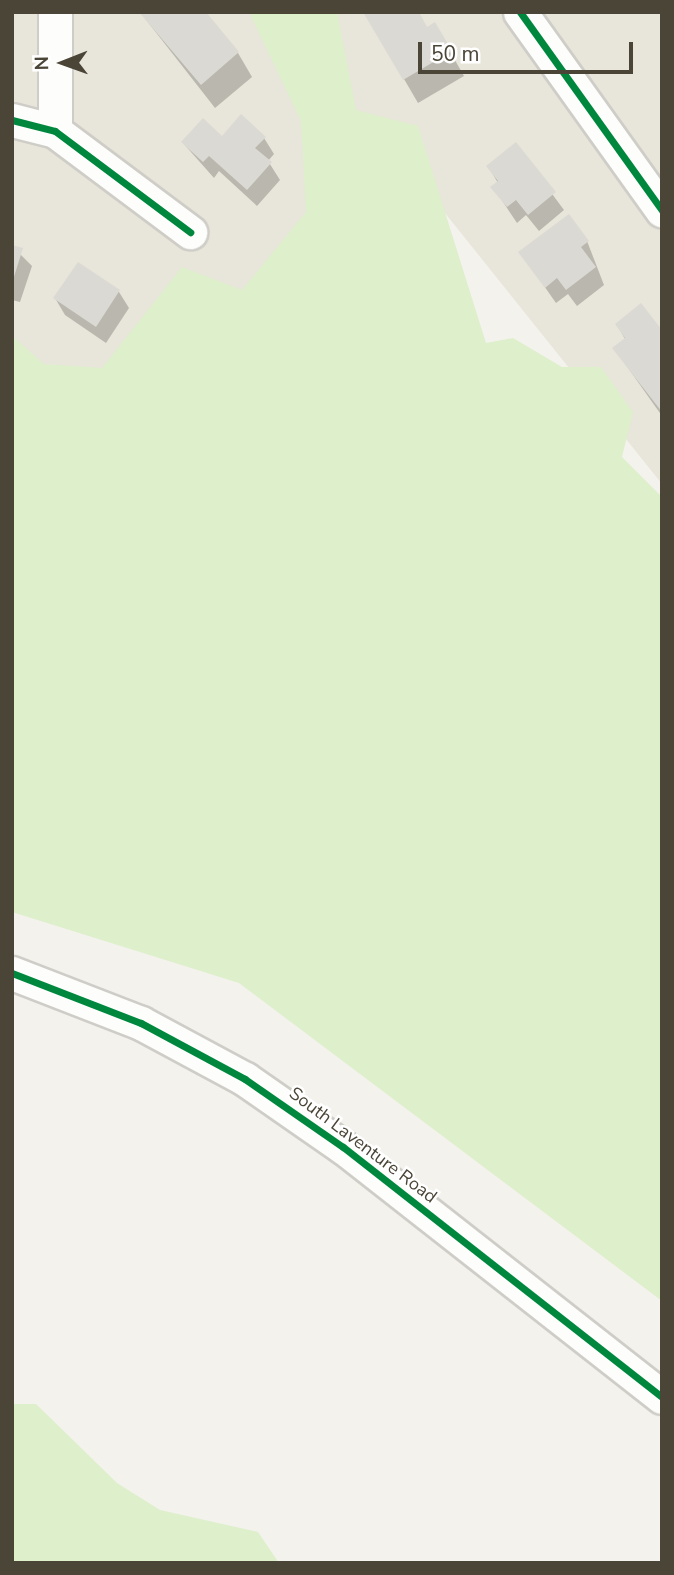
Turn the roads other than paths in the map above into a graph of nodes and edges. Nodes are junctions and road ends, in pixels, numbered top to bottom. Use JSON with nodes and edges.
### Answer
{"nodes":[{"id":1,"x":55,"y":12,"type":"edge"},
{"id":2,"x":520,"y":12,"type":"edge"},
{"id":3,"x":12,"y":120,"type":"edge"},
{"id":4,"x":55,"y":131,"type":"junction"},
{"id":5,"x":662,"y":211,"type":"edge"},
{"id":6,"x":190,"y":232,"type":"dead end"},
{"id":7,"x":12,"y":973,"type":"edge"},
{"id":8,"x":662,"y":1397,"type":"edge"}],
"edges":[{"from":1,"to":4,"type":"street"},
{"from":2,"to":5,"type":"street"},
{"from":3,"to":4,"type":"street"},
{"from":4,"to":6,"type":"street"},
{"from":7,"to":8,"type":"street","name":"South Laventure Road"}]}
